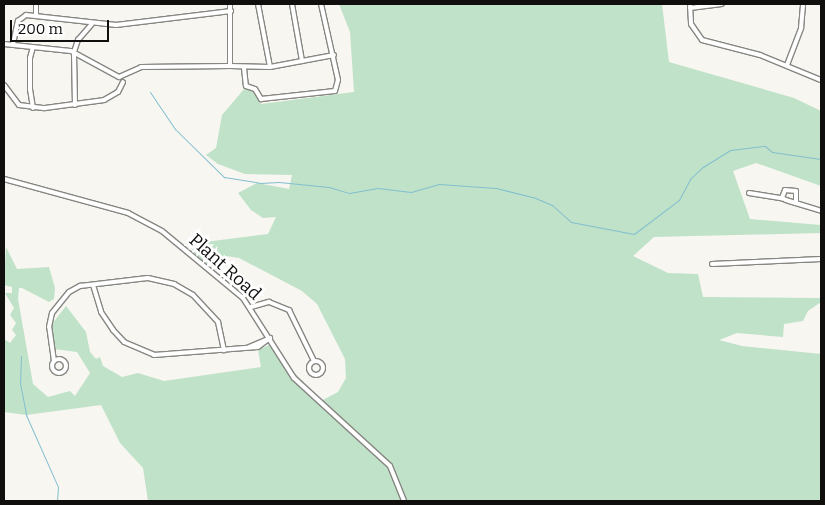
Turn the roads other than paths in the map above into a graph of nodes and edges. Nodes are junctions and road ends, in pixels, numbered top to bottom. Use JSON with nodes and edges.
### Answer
{"nodes":[{"id":1,"x":36,"y":4,"type":"edge"},
{"id":2,"x":230,"y":4,"type":"edge"},
{"id":3,"x":258,"y":4,"type":"edge"},
{"id":4,"x":292,"y":4,"type":"edge"},
{"id":5,"x":321,"y":4,"type":"edge"},
{"id":6,"x":722,"y":4,"type":"edge"},
{"id":7,"x":803,"y":4,"type":"edge"},
{"id":8,"x":690,"y":6,"type":"edge"},
{"id":9,"x":231,"y":11,"type":"junction"},
{"id":10,"x":36,"y":14,"type":"junction"},
{"id":11,"x":92,"y":24,"type":"junction"},
{"id":12,"x":4,"y":44,"type":"edge"},
{"id":13,"x":13,"y":44,"type":"junction"},
{"id":14,"x":33,"y":47,"type":"junction"},
{"id":15,"x":74,"y":52,"type":"junction"},
{"id":16,"x":334,"y":55,"type":"junction"},
{"id":17,"x":302,"y":62,"type":"junction"},
{"id":18,"x":787,"y":65,"type":"junction"},
{"id":19,"x":230,"y":66,"type":"junction"},
{"id":20,"x":270,"y":67,"type":"junction"},
{"id":21,"x":244,"y":68,"type":"junction"},
{"id":22,"x":821,"y":80,"type":"edge"},
{"id":23,"x":123,"y":82,"type":"dead end"},
{"id":24,"x":4,"y":86,"type":"edge"},
{"id":25,"x":74,"y":105,"type":"junction"},
{"id":26,"x":33,"y":108,"type":"junction"},
{"id":27,"x":4,"y":179,"type":"edge"},
{"id":28,"x":749,"y":193,"type":"dead end"},
{"id":29,"x":782,"y":198,"type":"junction"},
{"id":30,"x":796,"y":203,"type":"junction"},
{"id":31,"x":821,"y":211,"type":"edge"},
{"id":32,"x":821,"y":260,"type":"edge"},
{"id":33,"x":712,"y":264,"type":"dead end"},
{"id":34,"x":93,"y":285,"type":"junction"},
{"id":35,"x":251,"y":307,"type":"junction"},
{"id":36,"x":270,"y":338,"type":"junction"},
{"id":37,"x":224,"y":350,"type":"junction"},
{"id":38,"x":54,"y":361,"type":"dead end"},
{"id":39,"x":314,"y":361,"type":"dead end"},
{"id":40,"x":404,"y":501,"type":"edge"}],
"edges":[{"from":1,"to":10,"type":"street"},
{"from":2,"to":9,"type":"street"},
{"from":3,"to":20,"type":"street"},
{"from":4,"to":17,"type":"street"},
{"from":5,"to":16,"type":"street"},
{"from":6,"to":8,"type":"street"},
{"from":7,"to":18,"type":"street"},
{"from":8,"to":18,"type":"street"},
{"from":9,"to":11,"type":"street"},
{"from":9,"to":19,"type":"street"},
{"from":10,"to":11,"type":"street"},
{"from":10,"to":13,"type":"street"},
{"from":11,"to":15,"type":"street"},
{"from":12,"to":13,"type":"street"},
{"from":13,"to":14,"type":"street"},
{"from":14,"to":15,"type":"street"},
{"from":14,"to":26,"type":"street"},
{"from":15,"to":19,"type":"street"},
{"from":15,"to":25,"type":"street"},
{"from":16,"to":17,"type":"street"},
{"from":16,"to":21,"type":"street"},
{"from":17,"to":20,"type":"street"},
{"from":18,"to":22,"type":"street"},
{"from":19,"to":21,"type":"street"},
{"from":20,"to":21,"type":"street"},
{"from":23,"to":25,"type":"street"},
{"from":24,"to":26,"type":"street"},
{"from":25,"to":26,"type":"street"},
{"from":27,"to":35,"type":"street","name":"Plant Road"},
{"from":28,"to":29,"type":"street"},
{"from":29,"to":30,"type":"street"},
{"from":29,"to":30,"type":"street"},
{"from":30,"to":31,"type":"street"},
{"from":32,"to":33,"type":"street"},
{"from":34,"to":37,"type":"street"},
{"from":34,"to":37,"type":"street"},
{"from":34,"to":38,"type":"street"},
{"from":35,"to":36,"type":"street","name":"Plant Road"},
{"from":35,"to":39,"type":"street"},
{"from":36,"to":37,"type":"street"},
{"from":36,"to":40,"type":"street","name":"Plant Road"}]}
